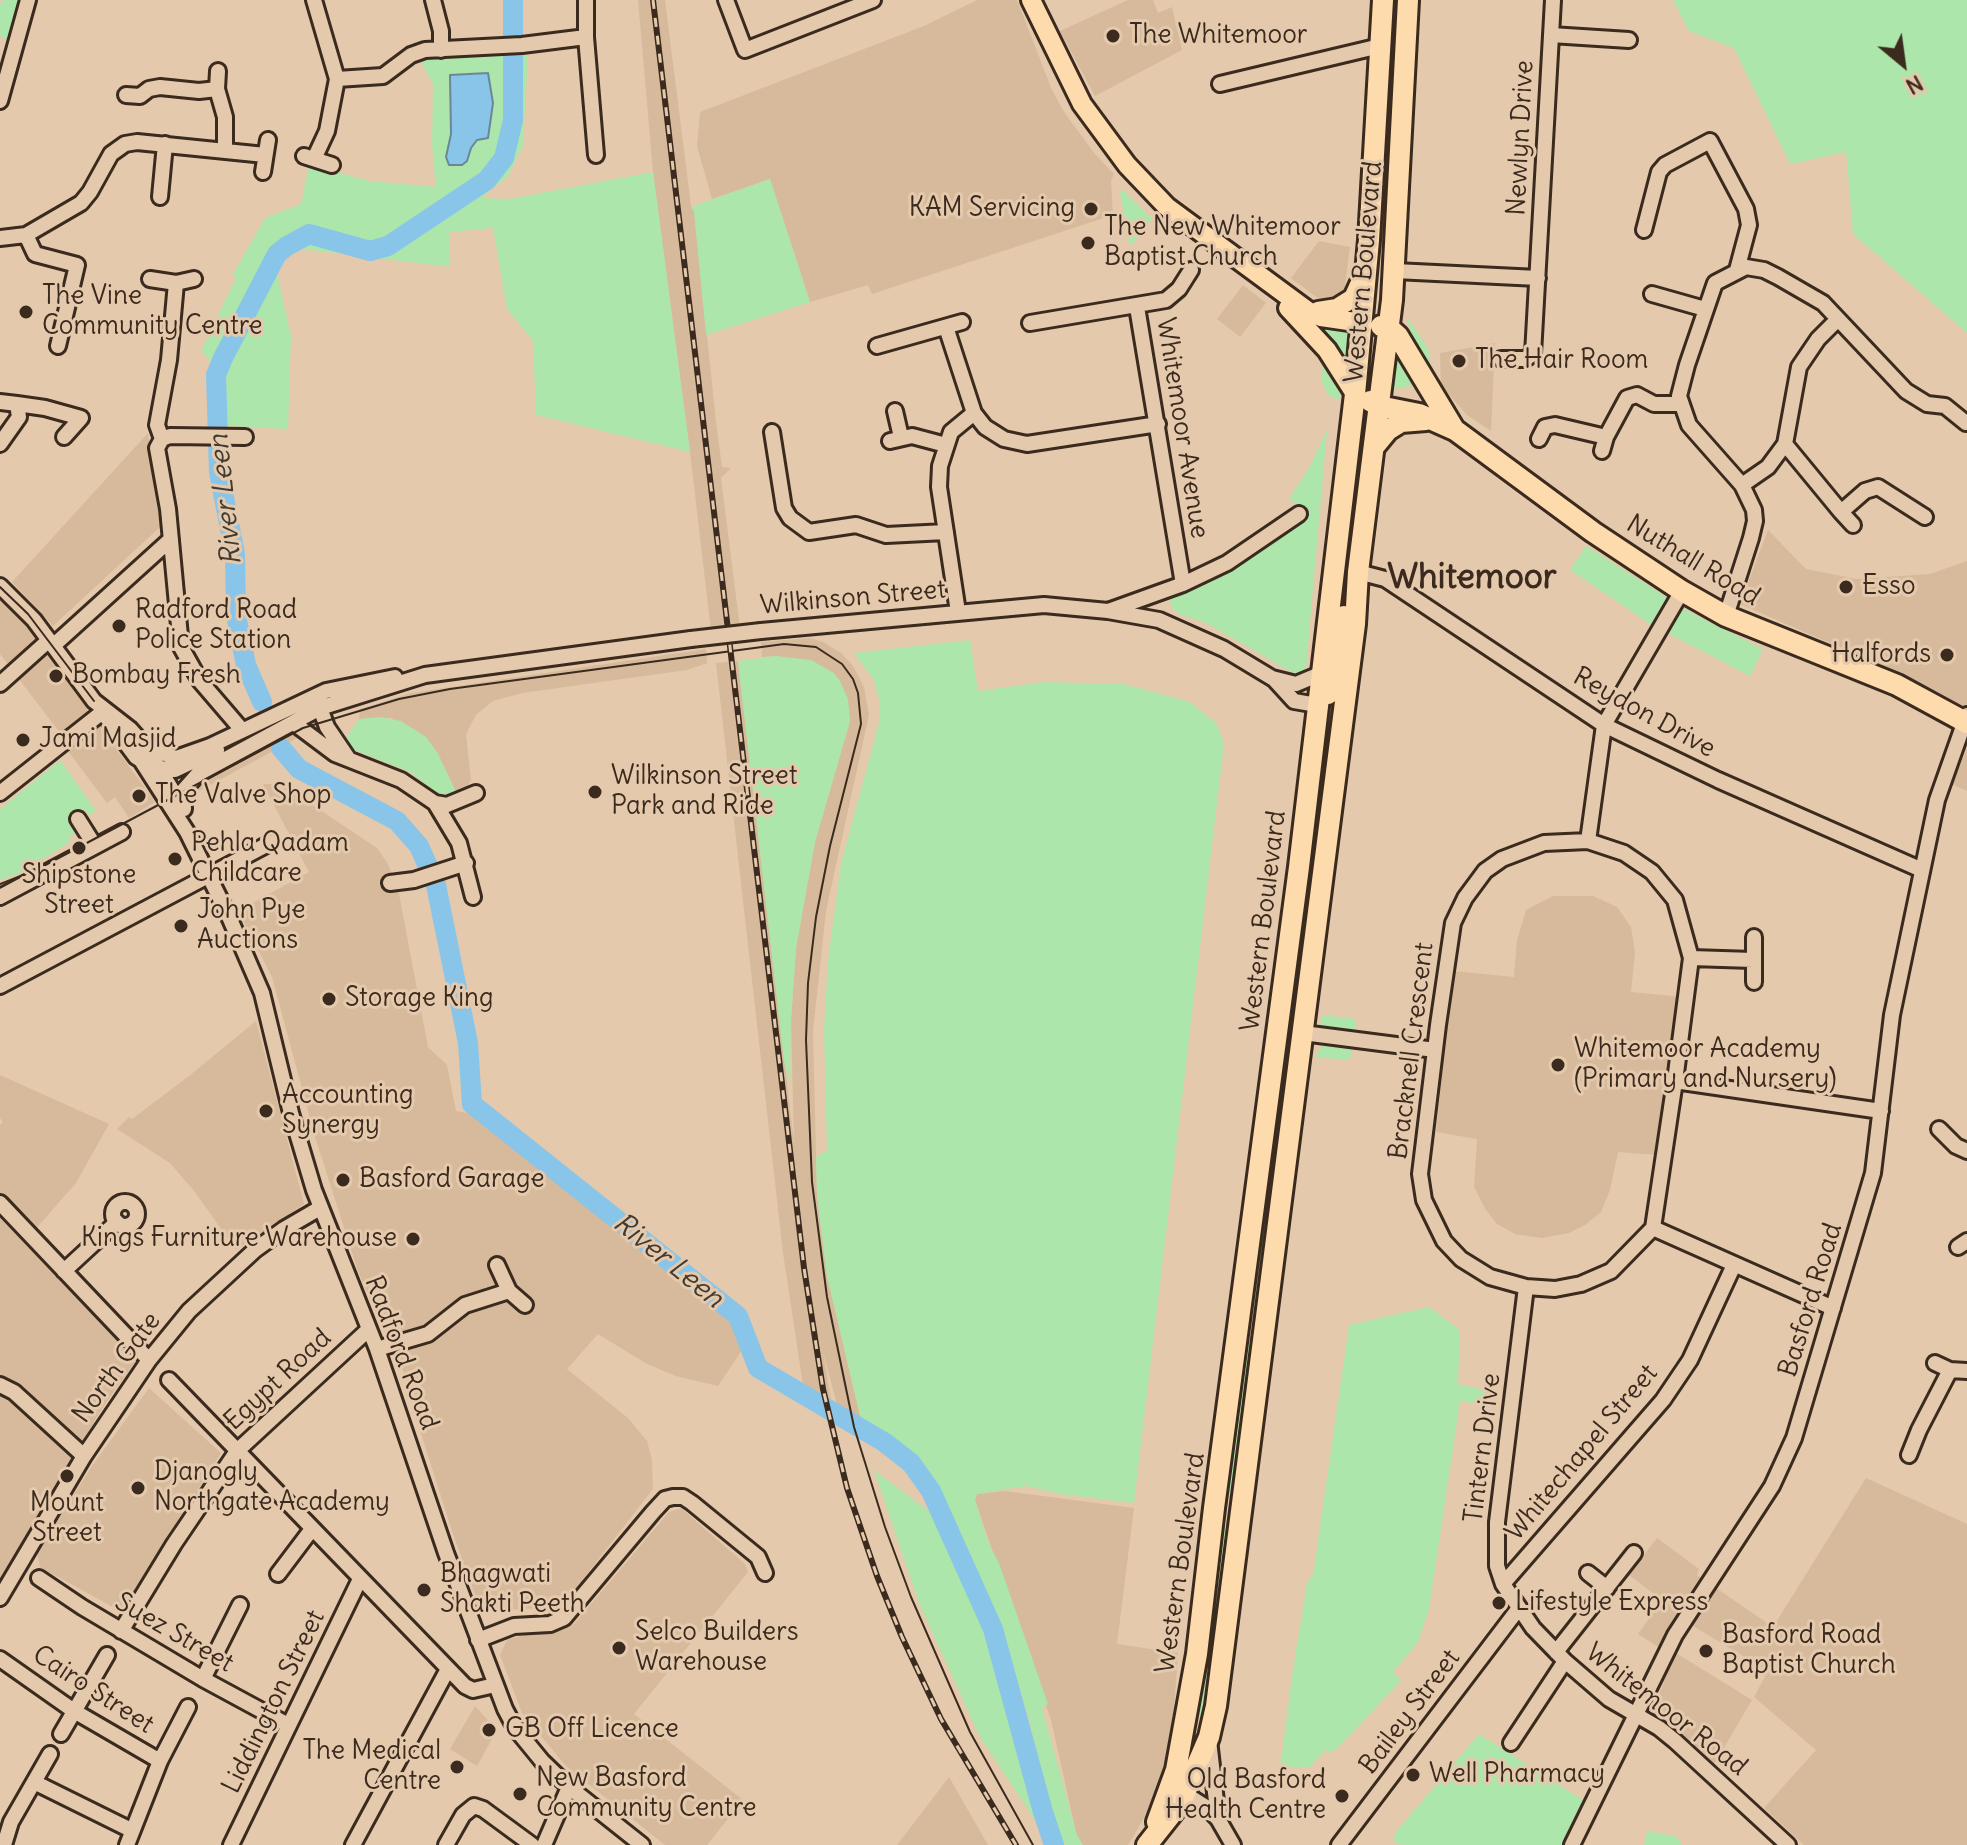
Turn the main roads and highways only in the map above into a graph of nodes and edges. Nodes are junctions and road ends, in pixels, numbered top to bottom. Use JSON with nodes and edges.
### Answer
{"nodes":[{"id":1,"x":1383,"y":0,"type":"edge"},
{"id":2,"x":1408,"y":0,"type":"edge"},
{"id":3,"x":1033,"y":1,"type":"edge"},
{"id":4,"x":1217,"y":245,"type":"junction"},
{"id":5,"x":1367,"y":268,"type":"junction"},
{"id":6,"x":1308,"y":311,"type":"junction"},
{"id":7,"x":1362,"y":323,"type":"junction"},
{"id":8,"x":1388,"y":327,"type":"junction"},
{"id":9,"x":1355,"y":394,"type":"junction"},
{"id":10,"x":1379,"y":406,"type":"junction"},
{"id":11,"x":1448,"y":426,"type":"junction"},
{"id":12,"x":1374,"y":447,"type":"junction"},
{"id":13,"x":1358,"y":572,"type":"junction"},
{"id":14,"x":1317,"y":705,"type":"junction"},
{"id":15,"x":1966,"y":719,"type":"edge"},
{"id":16,"x":1276,"y":1028,"type":"junction"},
{"id":17,"x":1303,"y":1033,"type":"junction"},
{"id":18,"x":1240,"y":1315,"type":"junction"},
{"id":19,"x":1266,"y":1319,"type":"junction"},
{"id":20,"x":1214,"y":1508,"type":"junction"},
{"id":21,"x":1242,"y":1511,"type":"junction"},
{"id":22,"x":1149,"y":1843,"type":"edge"}],
"edges":[{"from":1,"to":5,"type":"highway","name":"Western Boulevard"},
{"from":2,"to":8,"type":"highway","name":"Western Boulevard"},
{"from":3,"to":4,"type":"main road"},
{"from":4,"to":6,"type":"main road"},
{"from":4,"to":9,"type":"main road"},
{"from":5,"to":6,"type":"main road"},
{"from":5,"to":7,"type":"highway","name":"Western Boulevard"},
{"from":6,"to":7,"type":"main road"},
{"from":7,"to":8,"type":"highway"},
{"from":7,"to":9,"type":"highway","name":"Western Boulevard"},
{"from":8,"to":10,"type":"highway","name":"Western Boulevard"},
{"from":8,"to":11,"type":"highway","name":"Nuthall Road"},
{"from":9,"to":10,"type":"highway","name":"Nuthall Road"},
{"from":9,"to":14,"type":"highway","name":"Western Boulevard"},
{"from":10,"to":11,"type":"highway","name":"Nuthall Road"},
{"from":10,"to":12,"type":"highway","name":"Western Boulevard"},
{"from":11,"to":12,"type":"highway"},
{"from":11,"to":15,"type":"highway","name":"Nuthall Road"},
{"from":12,"to":13,"type":"highway","name":"Western Boulevard"},
{"from":13,"to":14,"type":"highway"},
{"from":13,"to":17,"type":"highway","name":"Western Boulevard"},
{"from":14,"to":16,"type":"highway","name":"Western Boulevard"},
{"from":16,"to":17,"type":"highway"},
{"from":16,"to":18,"type":"highway","name":"Western Boulevard"},
{"from":17,"to":19,"type":"highway","name":"Western Boulevard"},
{"from":18,"to":19,"type":"highway"},
{"from":18,"to":20,"type":"highway","name":"Western Boulevard"},
{"from":19,"to":21,"type":"highway","name":"Western Boulevard"},
{"from":20,"to":21,"type":"highway"},
{"from":20,"to":22,"type":"highway","name":"Western Boulevard"},
{"from":21,"to":22,"type":"highway","name":"Western Boulevard"}]}
